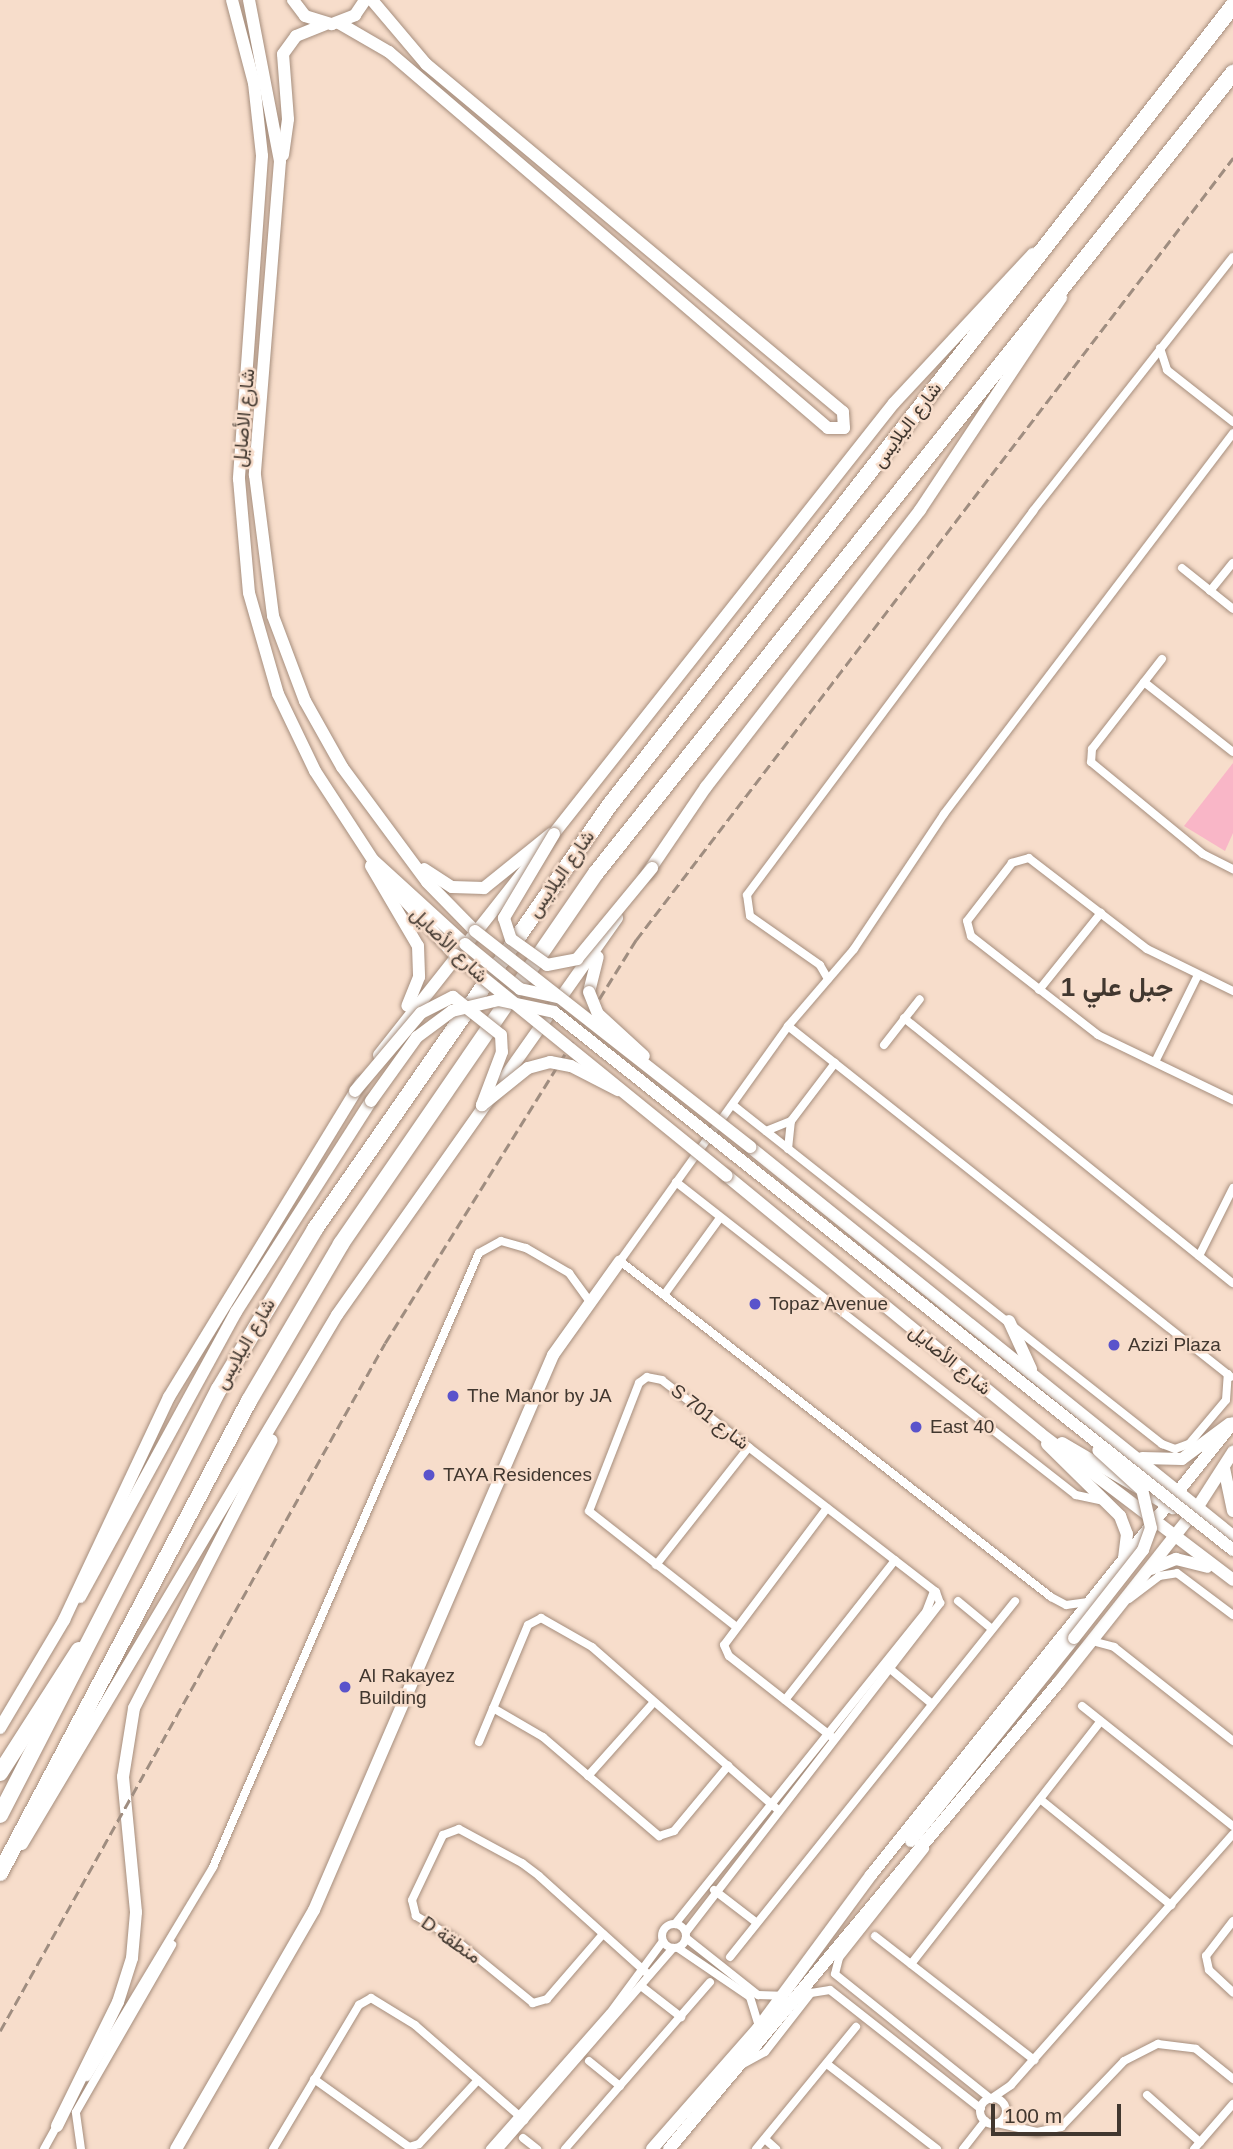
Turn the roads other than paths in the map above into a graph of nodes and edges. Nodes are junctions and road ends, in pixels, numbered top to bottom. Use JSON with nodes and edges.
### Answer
{"nodes":[{"id":1,"x":232,"y":0,"type":"edge"},
{"id":2,"x":249,"y":0,"type":"edge"},
{"id":3,"x":293,"y":0,"type":"edge"},
{"id":4,"x":365,"y":0,"type":"edge"},
{"id":5,"x":372,"y":0,"type":"edge"},
{"id":6,"x":1233,"y":6,"type":"edge"},
{"id":7,"x":339,"y":23,"type":"junction"},
{"id":8,"x":324,"y":24,"type":"junction"},
{"id":9,"x":1233,"y":73,"type":"edge"},
{"id":10,"x":279,"y":161,"type":"junction"},
{"id":11,"x":1046,"y":241,"type":"junction"},
{"id":12,"x":1233,"y":257,"type":"edge"},
{"id":13,"x":1078,"y":268,"type":"junction"},
{"id":14,"x":1160,"y":348,"type":"junction"},
{"id":15,"x":1144,"y":367,"type":"junction"},
{"id":16,"x":1167,"y":370,"type":"junction"},
{"id":17,"x":1233,"y":422,"type":"edge"},
{"id":18,"x":1233,"y":433,"type":"edge"},
{"id":19,"x":1233,"y":563,"type":"edge"},
{"id":20,"x":1182,"y":568,"type":"dead end"},
{"id":21,"x":1210,"y":591,"type":"junction"},
{"id":22,"x":1233,"y":609,"type":"edge"},
{"id":23,"x":1162,"y":659,"type":"dead end"},
{"id":24,"x":1144,"y":682,"type":"junction"},
{"id":25,"x":1233,"y":752,"type":"edge"},
{"id":26,"x":554,"y":834,"type":"junction"},
{"id":27,"x":407,"y":857,"type":"junction"},
{"id":28,"x":370,"y":859,"type":"junction"},
{"id":29,"x":652,"y":868,"type":"junction"},
{"id":30,"x":1233,"y":869,"type":"edge"},
{"id":31,"x":622,"y":911,"type":"junction"},
{"id":32,"x":1101,"y":913,"type":"junction"},
{"id":33,"x":475,"y":931,"type":"junction"},
{"id":34,"x":465,"y":944,"type":"junction"},
{"id":35,"x":455,"y":955,"type":"junction"},
{"id":36,"x":1198,"y":975,"type":"junction"},
{"id":37,"x":828,"y":979,"type":"junction"},
{"id":38,"x":1039,"y":989,"type":"junction"},
{"id":39,"x":1233,"y":991,"type":"edge"},
{"id":40,"x":560,"y":997,"type":"junction"},
{"id":41,"x":920,"y":999,"type":"dead end"},
{"id":42,"x":904,"y":1018,"type":"junction"},
{"id":43,"x":540,"y":1024,"type":"junction"},
{"id":44,"x":788,"y":1026,"type":"junction"},
{"id":45,"x":391,"y":1038,"type":"junction"},
{"id":46,"x":884,"y":1045,"type":"dead end"},
{"id":47,"x":1155,"y":1062,"type":"junction"},
{"id":48,"x":835,"y":1063,"type":"junction"},
{"id":49,"x":654,"y":1070,"type":"junction"},
{"id":50,"x":355,"y":1091,"type":"junction"},
{"id":51,"x":627,"y":1092,"type":"junction"},
{"id":52,"x":1233,"y":1100,"type":"edge"},
{"id":53,"x":482,"y":1105,"type":"junction"},
{"id":54,"x":733,"y":1105,"type":"junction"},
{"id":55,"x":791,"y":1121,"type":"junction"},
{"id":56,"x":766,"y":1131,"type":"junction"},
{"id":57,"x":788,"y":1149,"type":"junction"},
{"id":58,"x":676,"y":1182,"type":"junction"},
{"id":59,"x":1233,"y":1188,"type":"edge"},
{"id":60,"x":720,"y":1218,"type":"junction"},
{"id":61,"x":1199,"y":1256,"type":"junction"},
{"id":62,"x":620,"y":1261,"type":"junction"},
{"id":63,"x":1233,"y":1283,"type":"edge"},
{"id":64,"x":664,"y":1295,"type":"junction"},
{"id":65,"x":590,"y":1302,"type":"junction"},
{"id":66,"x":1009,"y":1321,"type":"junction"},
{"id":67,"x":1033,"y":1372,"type":"junction"},
{"id":68,"x":1231,"y":1375,"type":"edge"},
{"id":69,"x":284,"y":1403,"type":"junction"},
{"id":70,"x":1065,"y":1415,"type":"junction"},
{"id":71,"x":1233,"y":1423,"type":"edge"},
{"id":72,"x":1041,"y":1434,"type":"junction"},
{"id":73,"x":749,"y":1447,"type":"junction"},
{"id":74,"x":1233,"y":1452,"type":"edge"},
{"id":75,"x":1133,"y":1454,"type":"junction"},
{"id":76,"x":1224,"y":1468,"type":"junction"},
{"id":77,"x":1176,"y":1491,"type":"junction"},
{"id":78,"x":1105,"y":1501,"type":"junction"},
{"id":79,"x":1165,"y":1506,"type":"junction"},
{"id":80,"x":827,"y":1508,"type":"junction"},
{"id":81,"x":1197,"y":1508,"type":"junction"},
{"id":82,"x":1233,"y":1511,"type":"edge"},
{"id":83,"x":1153,"y":1521,"type":"junction"},
{"id":84,"x":1233,"y":1536,"type":"edge"},
{"id":85,"x":1175,"y":1537,"type":"junction"},
{"id":86,"x":1233,"y":1550,"type":"edge"},
{"id":87,"x":1124,"y":1559,"type":"junction"},
{"id":88,"x":895,"y":1560,"type":"junction"},
{"id":89,"x":656,"y":1565,"type":"junction"},
{"id":90,"x":1145,"y":1573,"type":"junction"},
{"id":91,"x":1228,"y":1577,"type":"edge"},
{"id":92,"x":958,"y":1601,"type":"dead end"},
{"id":93,"x":1014,"y":1601,"type":"dead end"},
{"id":94,"x":1091,"y":1601,"type":"junction"},
{"id":95,"x":1121,"y":1604,"type":"junction"},
{"id":96,"x":70,"y":1608,"type":"junction"},
{"id":97,"x":1233,"y":1615,"type":"edge"},
{"id":98,"x":1105,"y":1624,"type":"junction"},
{"id":99,"x":734,"y":1625,"type":"junction"},
{"id":100,"x":97,"y":1626,"type":"junction"},
{"id":101,"x":992,"y":1629,"type":"junction"},
{"id":102,"x":1092,"y":1641,"type":"junction"},
{"id":103,"x":1114,"y":1647,"type":"junction"},
{"id":104,"x":887,"y":1667,"type":"junction"},
{"id":105,"x":785,"y":1700,"type":"junction"},
{"id":106,"x":654,"y":1702,"type":"junction"},
{"id":107,"x":932,"y":1704,"type":"junction"},
{"id":108,"x":1082,"y":1706,"type":"dead end"},
{"id":109,"x":493,"y":1708,"type":"junction"},
{"id":110,"x":1101,"y":1721,"type":"junction"},
{"id":111,"x":0,"y":1728,"type":"edge"},
{"id":112,"x":831,"y":1737,"type":"junction"},
{"id":113,"x":1233,"y":1741,"type":"edge"},
{"id":114,"x":479,"y":1742,"type":"dead end"},
{"id":115,"x":728,"y":1766,"type":"junction"},
{"id":116,"x":0,"y":1773,"type":"edge"},
{"id":117,"x":588,"y":1776,"type":"junction"},
{"id":118,"x":1040,"y":1799,"type":"junction"},
{"id":119,"x":776,"y":1808,"type":"junction"},
{"id":120,"x":0,"y":1815,"type":"edge"},
{"id":121,"x":1233,"y":1826,"type":"edge"},
{"id":122,"x":1233,"y":1834,"type":"edge"},
{"id":123,"x":926,"y":1836,"type":"junction"},
{"id":124,"x":4,"y":1866,"type":"edge"},
{"id":125,"x":885,"y":1883,"type":"junction"},
{"id":126,"x":714,"y":1890,"type":"junction"},
{"id":127,"x":1171,"y":1905,"type":"junction"},
{"id":128,"x":1233,"y":1921,"type":"edge"},
{"id":129,"x":757,"y":1923,"type":"junction"},
{"id":130,"x":675,"y":1924,"type":"junction"},
{"id":131,"x":175,"y":1931,"type":"junction"},
{"id":132,"x":603,"y":1934,"type":"junction"},
{"id":133,"x":686,"y":1935,"type":"junction"},
{"id":134,"x":875,"y":1936,"type":"dead end"},
{"id":135,"x":663,"y":1941,"type":"junction"},
{"id":136,"x":675,"y":1948,"type":"junction"},
{"id":137,"x":730,"y":1957,"type":"dead end"},
{"id":138,"x":911,"y":1964,"type":"junction"},
{"id":139,"x":647,"y":1973,"type":"junction"},
{"id":140,"x":709,"y":1982,"type":"dead end"},
{"id":141,"x":641,"y":1986,"type":"junction"},
{"id":142,"x":1233,"y":1992,"type":"edge"},
{"id":143,"x":784,"y":1994,"type":"junction"},
{"id":144,"x":863,"y":2002,"type":"junction"},
{"id":145,"x":856,"y":2011,"type":"junction"},
{"id":146,"x":681,"y":2017,"type":"junction"},
{"id":147,"x":759,"y":2026,"type":"junction"},
{"id":148,"x":856,"y":2027,"type":"dead end"},
{"id":149,"x":1034,"y":2060,"type":"junction"},
{"id":150,"x":589,"y":2061,"type":"dead end"},
{"id":151,"x":743,"y":2064,"type":"junction"},
{"id":152,"x":827,"y":2064,"type":"junction"},
{"id":153,"x":314,"y":2079,"type":"junction"},
{"id":154,"x":1233,"y":2079,"type":"edge"},
{"id":155,"x":478,"y":2080,"type":"junction"},
{"id":156,"x":1012,"y":2085,"type":"junction"},
{"id":157,"x":620,"y":2087,"type":"junction"},
{"id":158,"x":1147,"y":2095,"type":"dead end"},
{"id":159,"x":991,"y":2099,"type":"junction"},
{"id":160,"x":1233,"y":2104,"type":"edge"},
{"id":161,"x":1005,"y":2108,"type":"junction"},
{"id":162,"x":981,"y":2109,"type":"junction"},
{"id":163,"x":522,"y":2118,"type":"junction"},
{"id":164,"x":985,"y":2121,"type":"junction"},
{"id":165,"x":998,"y":2123,"type":"junction"},
{"id":166,"x":57,"y":2126,"type":"junction"},
{"id":167,"x":1016,"y":2127,"type":"junction"},
{"id":168,"x":523,"y":2138,"type":"dead end"},
{"id":169,"x":765,"y":2139,"type":"junction"},
{"id":170,"x":1197,"y":2146,"type":"edge"},
{"id":171,"x":44,"y":2149,"type":"edge"},
{"id":172,"x":81,"y":2149,"type":"edge"},
{"id":173,"x":176,"y":2149,"type":"edge"},
{"id":174,"x":272,"y":2149,"type":"edge"},
{"id":175,"x":490,"y":2149,"type":"edge"},
{"id":176,"x":499,"y":2149,"type":"edge"},
{"id":177,"x":537,"y":2149,"type":"edge"},
{"id":178,"x":565,"y":2149,"type":"edge"},
{"id":179,"x":652,"y":2149,"type":"edge"},
{"id":180,"x":669,"y":2149,"type":"edge"},
{"id":181,"x":756,"y":2149,"type":"edge"},
{"id":182,"x":776,"y":2149,"type":"edge"},
{"id":183,"x":937,"y":2149,"type":"edge"},
{"id":184,"x":963,"y":2149,"type":"edge"}],
"edges":[{"from":1,"to":28,"type":"main road","name":"شارع الأصايل"},
{"from":2,"to":10,"type":"main road","name":"شارع الأصايل"},
{"from":3,"to":8,"type":"main road"},
{"from":4,"to":7,"type":"main road"},
{"from":5,"to":7,"type":"main road"},
{"from":6,"to":11,"type":"highway","name":"شارع اليلايس"},
{"from":7,"to":8,"type":"main road"},
{"from":8,"to":10,"type":"main road"},
{"from":9,"to":13,"type":"highway","name":"شارع اليلايس"},
{"from":10,"to":27,"type":"main road","name":"شارع الأصايل"},
{"from":11,"to":26,"type":"main road"},
{"from":11,"to":100,"type":"highway","name":"شارع اليلايس"},
{"from":12,"to":14,"type":"street"},
{"from":13,"to":29,"type":"main road"},
{"from":13,"to":124,"type":"highway","name":"شارع اليلايس"},
{"from":14,"to":15,"type":"street"},
{"from":14,"to":16,"type":"street"},
{"from":15,"to":16,"type":"street"},
{"from":15,"to":37,"type":"street"},
{"from":16,"to":17,"type":"street"},
{"from":18,"to":37,"type":"street"},
{"from":19,"to":21,"type":"street"},
{"from":20,"to":21,"type":"street"},
{"from":21,"to":22,"type":"street"},
{"from":23,"to":24,"type":"street"},
{"from":24,"to":25,"type":"street"},
{"from":24,"to":30,"type":"street"},
{"from":26,"to":27,"type":"main road"},
{"from":26,"to":29,"type":"main road","bridge":true},
{"from":26,"to":33,"type":"main road","bridge":true},
{"from":27,"to":33,"type":"main road","name":"شارع الأصايل"},
{"from":28,"to":34,"type":"main road"},
{"from":28,"to":35,"type":"main road","name":"شارع الأصايل"},
{"from":28,"to":45,"type":"main road"},
{"from":29,"to":31,"type":"main road","bridge":true},
{"from":31,"to":40,"type":"main road","bridge":true},
{"from":31,"to":49,"type":"main road","bridge":true},
{"from":32,"to":36,"type":"street"},
{"from":32,"to":38,"type":"street"},
{"from":32,"to":38,"type":"street"},
{"from":33,"to":34,"type":"main road","bridge":true},
{"from":33,"to":40,"type":"main road","name":"شارع الأصايل","bridge":true},
{"from":34,"to":35,"type":"main road","bridge":true},
{"from":34,"to":40,"type":"main road","bridge":true},
{"from":35,"to":43,"type":"main road","name":"شارع الأصايل","bridge":true},
{"from":35,"to":45,"type":"main road"},
{"from":36,"to":39,"type":"street"},
{"from":36,"to":47,"type":"street"},
{"from":37,"to":44,"type":"street"},
{"from":38,"to":47,"type":"street"},
{"from":40,"to":43,"type":"main road","bridge":true},
{"from":40,"to":49,"type":"main road","name":"شارع الأصايل","bridge":true},
{"from":41,"to":42,"type":"street"},
{"from":42,"to":46,"type":"street"},
{"from":42,"to":61,"type":"street"},
{"from":43,"to":51,"type":"main road","name":"شارع الأصايل","bridge":true},
{"from":43,"to":53,"type":"main road","bridge":true},
{"from":44,"to":48,"type":"street"},
{"from":44,"to":54,"type":"street"},
{"from":45,"to":50,"type":"main road","bridge":true},
{"from":47,"to":52,"type":"street"},
{"from":48,"to":55,"type":"street"},
{"from":48,"to":68,"type":"street"},
{"from":49,"to":67,"type":"main road","name":"شارع الأصايل","bridge":true},
{"from":50,"to":53,"type":"main road","bridge":true},
{"from":50,"to":96,"type":"main road"},
{"from":51,"to":53,"type":"main road","bridge":true},
{"from":51,"to":72,"type":"main road","name":"شارع الأصايل","bridge":true},
{"from":53,"to":69,"type":"main road"},
{"from":54,"to":56,"type":"street"},
{"from":54,"to":58,"type":"street"},
{"from":55,"to":56,"type":"street"},
{"from":55,"to":57,"type":"street"},
{"from":56,"to":57,"type":"street"},
{"from":57,"to":66,"type":"street"},
{"from":58,"to":60,"type":"street"},
{"from":58,"to":62,"type":"street"},
{"from":59,"to":61,"type":"street"},
{"from":60,"to":64,"type":"street"},
{"from":60,"to":78,"type":"street"},
{"from":61,"to":63,"type":"street"},
{"from":62,"to":64,"type":"street"},
{"from":62,"to":65,"type":"main road"},
{"from":64,"to":94,"type":"street"},
{"from":65,"to":131,"type":"street"},
{"from":65,"to":173,"type":"main road"},
{"from":66,"to":67,"type":"main road"},
{"from":66,"to":68,"type":"street"},
{"from":67,"to":75,"type":"main road","name":"شارع الأصايل"},
{"from":69,"to":124,"type":"main road"},
{"from":69,"to":166,"type":"main road"},
{"from":70,"to":86,"type":"main road","bridge":true},
{"from":70,"to":96,"type":"main road","bridge":true},
{"from":70,"to":125,"type":"main road","bridge":true},
{"from":71,"to":75,"type":"main road"},
{"from":71,"to":77,"type":"main road"},
{"from":72,"to":78,"type":"main road"},
{"from":72,"to":79,"type":"main road"},
{"from":72,"to":83,"type":"main road","name":"شارع الأصايل"},
{"from":73,"to":80,"type":"street","name":"S 701 شارع"},
{"from":73,"to":89,"type":"street"},
{"from":73,"to":89,"type":"street","name":"S 701 شارع"},
{"from":74,"to":76,"type":"main road"},
{"from":75,"to":77,"type":"main road","name":"شارع الأصايل"},
{"from":76,"to":81,"type":"main road"},
{"from":76,"to":82,"type":"main road"},
{"from":77,"to":79,"type":"main road"},
{"from":77,"to":81,"type":"main road","name":"شارع الأصايل"},
{"from":78,"to":87,"type":"main road"},
{"from":79,"to":81,"type":"main road"},
{"from":79,"to":83,"type":"main road"},
{"from":80,"to":88,"type":"street","name":"S 701 شارع"},
{"from":80,"to":99,"type":"street"},
{"from":81,"to":84,"type":"main road","name":"شارع الأصايل"},
{"from":81,"to":85,"type":"main road"},
{"from":83,"to":85,"type":"main road","name":"شارع الأصايل"},
{"from":83,"to":87,"type":"main road"},
{"from":85,"to":90,"type":"main road"},
{"from":85,"to":91,"type":"main road","name":"شارع الأصايل"},
{"from":87,"to":94,"type":"main road"},
{"from":88,"to":104,"type":"street","name":"S 701 شارع"},
{"from":88,"to":105,"type":"street"},
{"from":89,"to":99,"type":"street","name":"S 701 شارع"},
{"from":90,"to":91,"type":"main road"},
{"from":90,"to":95,"type":"main road"},
{"from":92,"to":101,"type":"street"},
{"from":93,"to":101,"type":"street"},
{"from":94,"to":143,"type":"main road"},
{"from":95,"to":97,"type":"street"},
{"from":95,"to":98,"type":"main road"},
{"from":96,"to":111,"type":"main road"},
{"from":98,"to":102,"type":"main road"},
{"from":98,"to":103,"type":"street"},
{"from":99,"to":105,"type":"street"},
{"from":100,"to":116,"type":"highway"},
{"from":100,"to":120,"type":"highway","name":"شارع اليلايس"},
{"from":101,"to":107,"type":"street"},
{"from":102,"to":103,"type":"street"},
{"from":102,"to":123,"type":"main road"},
{"from":103,"to":113,"type":"street"},
{"from":104,"to":107,"type":"street"},
{"from":104,"to":112,"type":"street"},
{"from":105,"to":112,"type":"street"},
{"from":106,"to":109,"type":"street"},
{"from":106,"to":115,"type":"street"},
{"from":106,"to":117,"type":"street"},
{"from":107,"to":129,"type":"street"},
{"from":108,"to":110,"type":"street"},
{"from":109,"to":114,"type":"street"},
{"from":109,"to":117,"type":"street"},
{"from":110,"to":118,"type":"street"},
{"from":110,"to":121,"type":"street"},
{"from":112,"to":119,"type":"street"},
{"from":115,"to":117,"type":"street"},
{"from":115,"to":119,"type":"street"},
{"from":118,"to":127,"type":"street"},
{"from":118,"to":138,"type":"street"},
{"from":119,"to":126,"type":"street"},
{"from":119,"to":130,"type":"street"},
{"from":122,"to":127,"type":"street"},
{"from":123,"to":125,"type":"main road"},
{"from":123,"to":144,"type":"street"},
{"from":125,"to":151,"type":"main road"},
{"from":126,"to":129,"type":"street"},
{"from":126,"to":133,"type":"street"},
{"from":127,"to":149,"type":"street"},
{"from":128,"to":142,"type":"street"},
{"from":129,"to":137,"type":"street"},
{"from":130,"to":133,"type":"street"},
{"from":130,"to":135,"type":"street"},
{"from":131,"to":166,"type":"street"},
{"from":131,"to":172,"type":"street"},
{"from":132,"to":132,"type":"street","name":"D منطقة"},
{"from":132,"to":139,"type":"street","name":"D منطقة"},
{"from":133,"to":136,"type":"street"},
{"from":133,"to":143,"type":"street"},
{"from":134,"to":138,"type":"street"},
{"from":135,"to":136,"type":"street"},
{"from":135,"to":139,"type":"street"},
{"from":136,"to":139,"type":"street"},
{"from":136,"to":147,"type":"street"},
{"from":138,"to":149,"type":"street"},
{"from":139,"to":141,"type":"street"},
{"from":139,"to":163,"type":"street"},
{"from":140,"to":146,"type":"street"},
{"from":141,"to":146,"type":"street"},
{"from":141,"to":163,"type":"street"},
{"from":143,"to":147,"type":"main road"},
{"from":144,"to":145,"type":"street"},
{"from":144,"to":159,"type":"street"},
{"from":145,"to":151,"type":"street"},
{"from":145,"to":162,"type":"street"},
{"from":146,"to":157,"type":"street"},
{"from":147,"to":179,"type":"main road"},
{"from":148,"to":152,"type":"street"},
{"from":149,"to":156,"type":"street"},
{"from":150,"to":157,"type":"street"},
{"from":151,"to":180,"type":"main road"},
{"from":152,"to":169,"type":"street"},
{"from":152,"to":183,"type":"street"},
{"from":153,"to":155,"type":"street"},
{"from":153,"to":155,"type":"street"},
{"from":153,"to":174,"type":"street"},
{"from":154,"to":167,"type":"street"},
{"from":155,"to":163,"type":"street"},
{"from":156,"to":159,"type":"street"},
{"from":156,"to":161,"type":"street"},
{"from":157,"to":178,"type":"street"},
{"from":158,"to":170,"type":"street"},
{"from":159,"to":161,"type":"street"},
{"from":159,"to":162,"type":"street"},
{"from":160,"to":170,"type":"street"},
{"from":161,"to":165,"type":"street"},
{"from":161,"to":167,"type":"street"},
{"from":162,"to":164,"type":"street"},
{"from":163,"to":175,"type":"street"},
{"from":163,"to":176,"type":"street"},
{"from":164,"to":165,"type":"street"},
{"from":164,"to":184,"type":"street"},
{"from":165,"to":167,"type":"street"},
{"from":166,"to":171,"type":"street"},
{"from":168,"to":177,"type":"street"},
{"from":169,"to":181,"type":"street"},
{"from":169,"to":182,"type":"street"}]}
